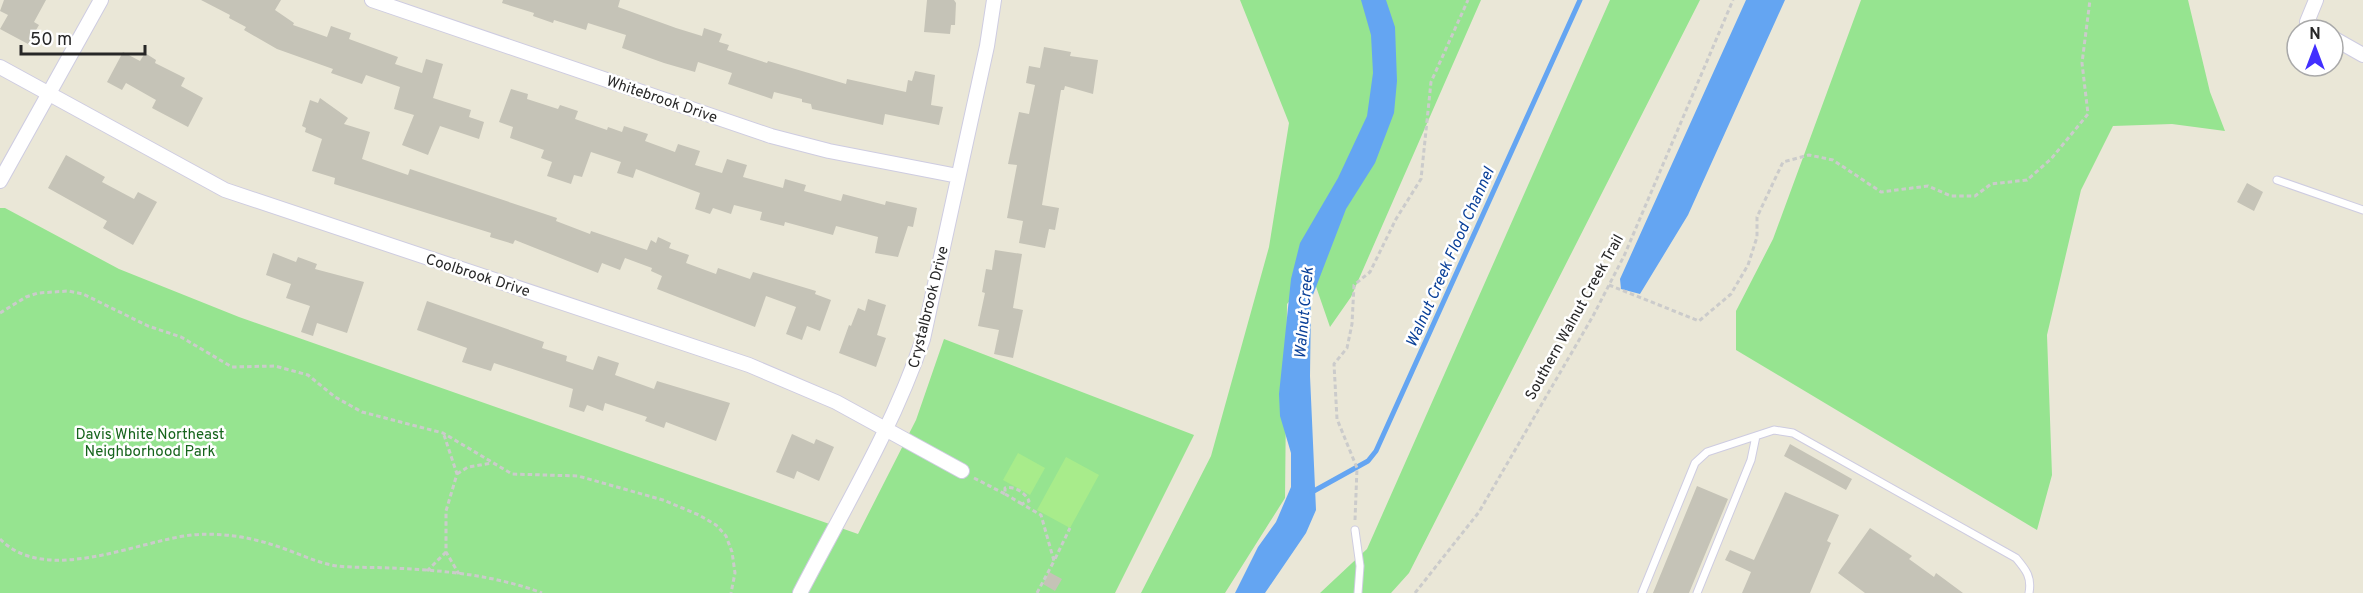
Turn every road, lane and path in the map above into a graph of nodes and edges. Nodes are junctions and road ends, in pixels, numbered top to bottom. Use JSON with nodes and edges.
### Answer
{"nodes":[{"id":1,"x":101,"y":0,"type":"edge"},
{"id":2,"x":372,"y":0,"type":"edge"},
{"id":3,"x":994,"y":0,"type":"edge"},
{"id":4,"x":1468,"y":0,"type":"edge"},
{"id":5,"x":1733,"y":0,"type":"edge"},
{"id":6,"x":2090,"y":0,"type":"edge"},
{"id":7,"x":2316,"y":0,"type":"edge"},
{"id":8,"x":2309,"y":18,"type":"edge"},
{"id":9,"x":2345,"y":45,"type":"edge"},
{"id":10,"x":2363,"y":55,"type":"edge"},
{"id":11,"x":0,"y":67,"type":"edge"},
{"id":12,"x":48,"y":95,"type":"junction"},
{"id":13,"x":958,"y":176,"type":"junction"},
{"id":14,"x":2277,"y":180,"type":"dead end"},
{"id":15,"x":0,"y":181,"type":"edge"},
{"id":16,"x":2363,"y":210,"type":"edge"},
{"id":17,"x":1609,"y":285,"type":"junction"},
{"id":18,"x":0,"y":313,"type":"edge"},
{"id":19,"x":886,"y":429,"type":"junction"},
{"id":20,"x":443,"y":433,"type":"junction"},
{"id":21,"x":1756,"y":436,"type":"junction"},
{"id":22,"x":493,"y":463,"type":"junction"},
{"id":23,"x":962,"y":471,"type":"joint"},
{"id":24,"x":457,"y":474,"type":"junction"},
{"id":25,"x":1005,"y":494,"type":"junction"},
{"id":26,"x":1022,"y":504,"type":"junction"},
{"id":27,"x":1070,"y":528,"type":"dead end"},
{"id":28,"x":1355,"y":530,"type":"joint"},
{"id":29,"x":0,"y":539,"type":"edge"},
{"id":30,"x":446,"y":552,"type":"junction"},
{"id":31,"x":1054,"y":561,"type":"junction"},
{"id":32,"x":427,"y":571,"type":"junction"},
{"id":33,"x":459,"y":574,"type":"junction"},
{"id":34,"x":542,"y":593,"type":"edge"},
{"id":35,"x":731,"y":593,"type":"edge"},
{"id":36,"x":800,"y":593,"type":"edge"},
{"id":37,"x":1036,"y":593,"type":"edge"},
{"id":38,"x":1358,"y":593,"type":"edge"},
{"id":39,"x":1415,"y":593,"type":"edge"},
{"id":40,"x":1642,"y":593,"type":"edge"},
{"id":41,"x":1697,"y":593,"type":"edge"},
{"id":42,"x":2029,"y":593,"type":"edge"}],
"edges":[{"from":1,"to":12,"type":"street"},
{"from":2,"to":13,"type":"street","name":"Whitebrook Drive"},
{"from":3,"to":13,"type":"street","name":"Crystalbrook Drive"},
{"from":4,"to":28,"type":"path"},
{"from":5,"to":17,"type":"path","name":"Southern Walnut Creek Trail"},
{"from":6,"to":17,"type":"path"},
{"from":7,"to":8,"type":"street"},
{"from":9,"to":10,"type":"street"},
{"from":11,"to":12,"type":"street","name":"Coolbrook Drive"},
{"from":12,"to":15,"type":"street"},
{"from":12,"to":19,"type":"street","name":"Coolbrook Drive"},
{"from":13,"to":19,"type":"street","name":"Crystalbrook Drive"},
{"from":14,"to":16,"type":"lane"},
{"from":17,"to":39,"type":"path","name":"Southern Walnut Creek Trail"},
{"from":18,"to":20,"type":"path"},
{"from":19,"to":23,"type":"street","name":"Coolbrook Drive"},
{"from":19,"to":36,"type":"street","name":"Crystalbrook Drive"},
{"from":20,"to":22,"type":"path"},
{"from":20,"to":24,"type":"path"},
{"from":21,"to":40,"type":"lane"},
{"from":21,"to":41,"type":"lane"},
{"from":21,"to":42,"type":"lane"},
{"from":22,"to":24,"type":"path"},
{"from":22,"to":35,"type":"path"},
{"from":23,"to":25,"type":"path"},
{"from":24,"to":30,"type":"path"},
{"from":25,"to":26,"type":"path"},
{"from":25,"to":26,"type":"path"},
{"from":26,"to":31,"type":"path"},
{"from":27,"to":31,"type":"path"},
{"from":28,"to":38,"type":"lane"},
{"from":29,"to":32,"type":"path"},
{"from":30,"to":32,"type":"path"},
{"from":30,"to":33,"type":"path"},
{"from":31,"to":37,"type":"path"},
{"from":32,"to":33,"type":"path"},
{"from":33,"to":34,"type":"path"}]}
